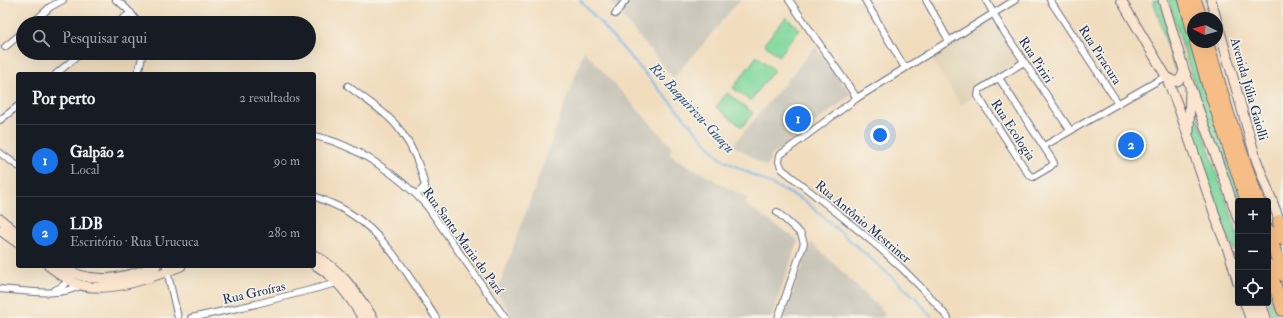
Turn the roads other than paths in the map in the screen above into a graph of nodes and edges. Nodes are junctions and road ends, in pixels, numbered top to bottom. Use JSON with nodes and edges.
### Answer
{"nodes":[{"id":1,"x":63,"y":0,"type":"edge"},
{"id":2,"x":116,"y":0,"type":"edge"},
{"id":3,"x":626,"y":0,"type":"edge"},
{"id":4,"x":789,"y":0,"type":"edge"},
{"id":5,"x":865,"y":0,"type":"edge"},
{"id":6,"x":926,"y":0,"type":"edge"},
{"id":7,"x":986,"y":0,"type":"edge"},
{"id":8,"x":1015,"y":0,"type":"edge"},
{"id":9,"x":1050,"y":0,"type":"edge"},
{"id":10,"x":1121,"y":0,"type":"edge"},
{"id":11,"x":1163,"y":0,"type":"edge"},
{"id":12,"x":1184,"y":0,"type":"edge"},
{"id":13,"x":1195,"y":0,"type":"edge"},
{"id":14,"x":1211,"y":0,"type":"edge"},
{"id":15,"x":1188,"y":12,"type":"edge"},
{"id":16,"x":1198,"y":12,"type":"edge"},
{"id":17,"x":1214,"y":12,"type":"edge"},
{"id":18,"x":131,"y":13,"type":"junction"},
{"id":19,"x":615,"y":14,"type":"dead end"},
{"id":20,"x":993,"y":14,"type":"junction"},
{"id":21,"x":41,"y":16,"type":"edge"},
{"id":22,"x":127,"y":16,"type":"edge"},
{"id":23,"x":133,"y":16,"type":"edge"},
{"id":24,"x":16,"y":38,"type":"edge"},
{"id":25,"x":949,"y":41,"type":"junction"},
{"id":26,"x":1223,"y":42,"type":"edge"},
{"id":27,"x":4,"y":47,"type":"dead end"},
{"id":28,"x":1198,"y":48,"type":"edge"},
{"id":29,"x":1210,"y":48,"type":"edge"},
{"id":30,"x":73,"y":60,"type":"edge"},
{"id":31,"x":141,"y":60,"type":"edge"},
{"id":32,"x":1024,"y":62,"type":"junction"},
{"id":33,"x":905,"y":68,"type":"junction"},
{"id":34,"x":1184,"y":70,"type":"junction"},
{"id":35,"x":58,"y":72,"type":"edge"},
{"id":36,"x":137,"y":72,"type":"edge"},
{"id":37,"x":1166,"y":76,"type":"junction"},
{"id":38,"x":999,"y":78,"type":"junction"},
{"id":39,"x":1190,"y":84,"type":"junction"},
{"id":40,"x":348,"y":86,"type":"dead end"},
{"id":41,"x":857,"y":98,"type":"junction"},
{"id":42,"x":1118,"y":103,"type":"junction"},
{"id":43,"x":16,"y":108,"type":"edge"},
{"id":44,"x":0,"y":120,"type":"edge"},
{"id":45,"x":1070,"y":130,"type":"junction"},
{"id":46,"x":316,"y":137,"type":"edge"},
{"id":47,"x":1188,"y":137,"type":"junction"},
{"id":48,"x":1044,"y":146,"type":"junction"},
{"id":49,"x":0,"y":153,"type":"edge"},
{"id":50,"x":16,"y":165,"type":"edge"},
{"id":51,"x":425,"y":186,"type":"junction"},
{"id":52,"x":417,"y":194,"type":"junction"},
{"id":53,"x":316,"y":197,"type":"edge"},
{"id":54,"x":1246,"y":198,"type":"edge"},
{"id":55,"x":1257,"y":198,"type":"edge"},
{"id":56,"x":427,"y":206,"type":"junction"},
{"id":57,"x":1235,"y":210,"type":"edge"},
{"id":58,"x":777,"y":212,"type":"dead end"},
{"id":59,"x":0,"y":220,"type":"edge"},
{"id":60,"x":1281,"y":225,"type":"edge"},
{"id":61,"x":0,"y":230,"type":"edge"},
{"id":62,"x":1269,"y":234,"type":"edge"},
{"id":63,"x":16,"y":236,"type":"edge"},
{"id":64,"x":1283,"y":239,"type":"edge"},
{"id":65,"x":1230,"y":254,"type":"junction"},
{"id":66,"x":316,"y":257,"type":"edge"},
{"id":67,"x":1235,"y":263,"type":"edge"},
{"id":68,"x":316,"y":265,"type":"edge"},
{"id":69,"x":52,"y":268,"type":"edge"},
{"id":70,"x":65,"y":268,"type":"edge"},
{"id":71,"x":151,"y":268,"type":"edge"},
{"id":72,"x":167,"y":269,"type":"edge"},
{"id":73,"x":1270,"y":270,"type":"edge"},
{"id":74,"x":1235,"y":272,"type":"edge"},
{"id":75,"x":77,"y":274,"type":"junction"},
{"id":76,"x":1283,"y":275,"type":"edge"},
{"id":77,"x":91,"y":277,"type":"junction"},
{"id":78,"x":70,"y":280,"type":"junction"},
{"id":79,"x":342,"y":282,"type":"junction"},
{"id":80,"x":82,"y":285,"type":"junction"},
{"id":81,"x":0,"y":289,"type":"edge"},
{"id":82,"x":50,"y":292,"type":"junction"},
{"id":83,"x":1246,"y":306,"type":"edge"},
{"id":84,"x":1254,"y":306,"type":"edge"},
{"id":85,"x":1263,"y":306,"type":"edge"},
{"id":86,"x":1283,"y":310,"type":"edge"},
{"id":87,"x":178,"y":318,"type":"edge"},
{"id":88,"x":190,"y":318,"type":"edge"},
{"id":89,"x":363,"y":318,"type":"edge"},
{"id":90,"x":373,"y":318,"type":"edge"},
{"id":91,"x":436,"y":318,"type":"edge"},
{"id":92,"x":505,"y":318,"type":"edge"},
{"id":93,"x":778,"y":318,"type":"edge"},
{"id":94,"x":948,"y":318,"type":"edge"},
{"id":95,"x":1250,"y":318,"type":"edge"},
{"id":96,"x":1259,"y":318,"type":"edge"},
{"id":97,"x":1266,"y":318,"type":"edge"}],
"edges":[{"from":1,"to":21,"type":"street"},
{"from":2,"to":18,"type":"street"},
{"from":3,"to":19,"type":"street"},
{"from":4,"to":41,"type":"street"},
{"from":5,"to":33,"type":"street"},
{"from":6,"to":25,"type":"street"},
{"from":7,"to":20,"type":"street","name":"Rua Piriri"},
{"from":8,"to":20,"type":"street"},
{"from":9,"to":42,"type":"street","name":"Rua Piracura"},
{"from":10,"to":37,"type":"street"},
{"from":11,"to":34,"type":"street"},
{"from":12,"to":15,"type":"highway"},
{"from":13,"to":16,"type":"highway"},
{"from":14,"to":17,"type":"street"},
{"from":18,"to":22,"type":"street"},
{"from":18,"to":23,"type":"street"},
{"from":20,"to":25,"type":"street"},
{"from":20,"to":32,"type":"street","name":"Rua Piriri"},
{"from":24,"to":27,"type":"street"},
{"from":25,"to":33,"type":"street"},
{"from":26,"to":60,"type":"street","name":"Avenida Júlia Gaiolli"},
{"from":28,"to":54,"type":"highway"},
{"from":29,"to":55,"type":"highway"},
{"from":30,"to":35,"type":"street"},
{"from":31,"to":36,"type":"street"},
{"from":32,"to":38,"type":"street"},
{"from":32,"to":45,"type":"street","name":"Rua Piriri"},
{"from":33,"to":41,"type":"street"},
{"from":34,"to":37,"type":"street"},
{"from":34,"to":39,"type":"street"},
{"from":37,"to":42,"type":"street"},
{"from":37,"to":47,"type":"street"},
{"from":38,"to":48,"type":"street"},
{"from":38,"to":48,"type":"street","name":"Rua Ecologia"},
{"from":39,"to":47,"type":"street"},
{"from":39,"to":57,"type":"street"},
{"from":40,"to":51,"type":"street"},
{"from":41,"to":94,"type":"street","name":"Rua Antônio Mestriner"},
{"from":42,"to":45,"type":"street"},
{"from":43,"to":44,"type":"street"},
{"from":45,"to":48,"type":"street"},
{"from":46,"to":52,"type":"street","name":"Rua Santa Maria do Pará"},
{"from":47,"to":65,"type":"street"},
{"from":49,"to":50,"type":"street"},
{"from":51,"to":52,"type":"street"},
{"from":51,"to":56,"type":"street"},
{"from":52,"to":56,"type":"street","name":"Rua Santa Maria do Pará"},
{"from":53,"to":91,"type":"street"},
{"from":56,"to":92,"type":"street","name":"Rua Santa Maria do Pará"},
{"from":58,"to":93,"type":"street"},
{"from":59,"to":63,"type":"street"},
{"from":60,"to":64,"type":"highway"},
{"from":61,"to":63,"type":"street"},
{"from":62,"to":76,"type":"highway"},
{"from":65,"to":67,"type":"street"},
{"from":65,"to":74,"type":"street"},
{"from":66,"to":79,"type":"street"},
{"from":68,"to":79,"type":"street"},
{"from":69,"to":78,"type":"street"},
{"from":70,"to":75,"type":"street"},
{"from":71,"to":77,"type":"street"},
{"from":72,"to":80,"type":"street"},
{"from":72,"to":87,"type":"street"},
{"from":73,"to":86,"type":"highway"},
{"from":75,"to":77,"type":"street"},
{"from":75,"to":78,"type":"street"},
{"from":77,"to":80,"type":"street"},
{"from":78,"to":80,"type":"street"},
{"from":78,"to":82,"type":"street"},
{"from":79,"to":88,"type":"street","name":"Rua Groíras"},
{"from":79,"to":89,"type":"street"},
{"from":79,"to":90,"type":"street"},
{"from":80,"to":82,"type":"street"},
{"from":81,"to":82,"type":"street"},
{"from":83,"to":95,"type":"street"},
{"from":84,"to":96,"type":"street"},
{"from":85,"to":97,"type":"street"}]}
